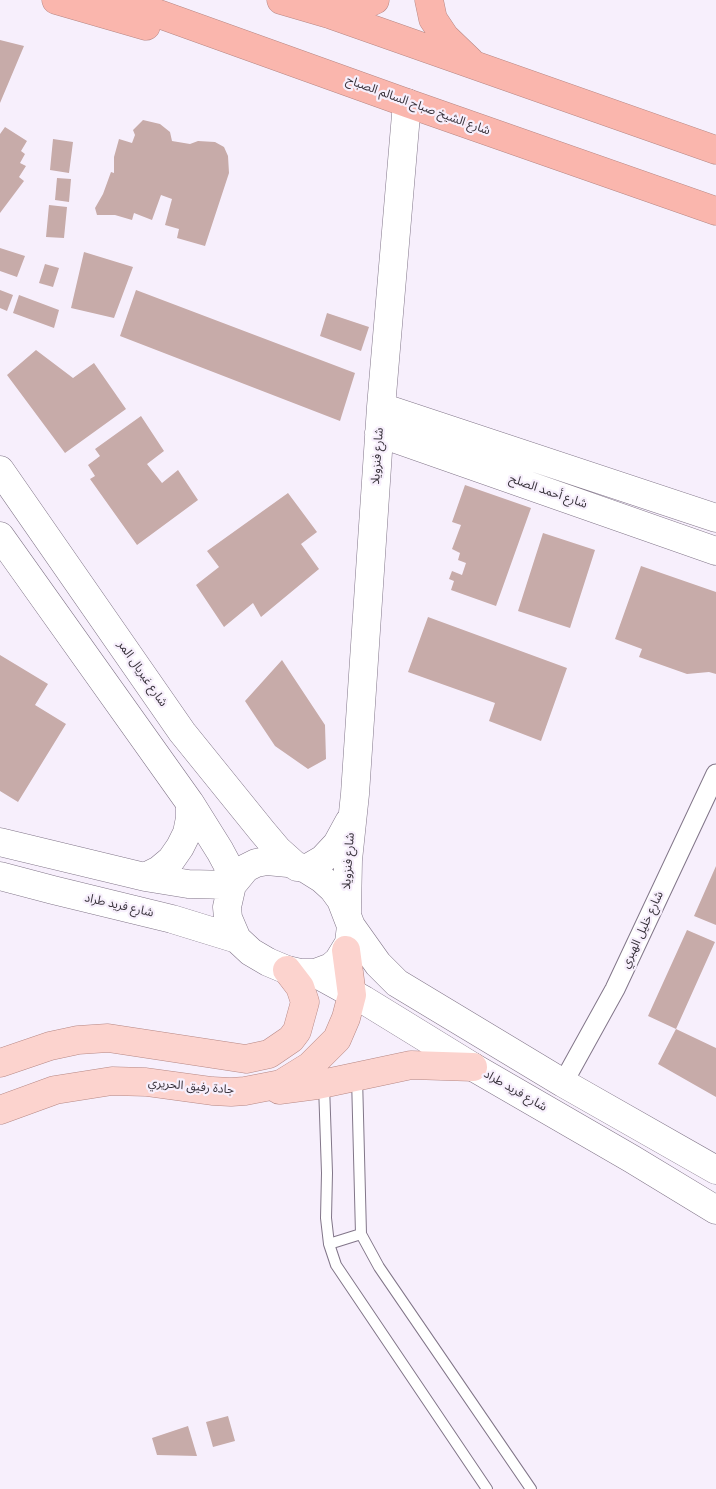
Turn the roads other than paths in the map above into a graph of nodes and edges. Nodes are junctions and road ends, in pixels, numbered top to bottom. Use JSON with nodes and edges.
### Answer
{"nodes":[{"id":1,"x":56,"y":0,"type":"edge"},
{"id":2,"x":120,"y":0,"type":"edge"},
{"id":3,"x":375,"y":0,"type":"edge"},
{"id":4,"x":429,"y":0,"type":"edge"},
{"id":5,"x":288,"y":2,"type":"edge"},
{"id":6,"x":329,"y":14,"type":"junction"},
{"id":7,"x":284,"y":58,"type":"junction"},
{"id":8,"x":477,"y":67,"type":"junction"},
{"id":9,"x":407,"y":104,"type":"junction"},
{"id":10,"x":716,"y":150,"type":"edge"},
{"id":11,"x":716,"y":211,"type":"edge"},
{"id":12,"x":380,"y":420,"type":"junction"},
{"id":13,"x":0,"y":470,"type":"edge"},
{"id":14,"x":716,"y":518,"type":"edge"},
{"id":15,"x":0,"y":536,"type":"edge"},
{"id":16,"x":716,"y":551,"type":"edge"},
{"id":17,"x":716,"y":774,"type":"edge"},
{"id":18,"x":190,"y":803,"type":"junction"},
{"id":19,"x":354,"y":808,"type":"junction"},
{"id":20,"x":0,"y":842,"type":"edge"},
{"id":21,"x":301,"y":868,"type":"junction"},
{"id":22,"x":0,"y":876,"type":"edge"},
{"id":23,"x":145,"y":877,"type":"junction"},
{"id":24,"x":234,"y":882,"type":"junction"},
{"id":25,"x":348,"y":930,"type":"junction"},
{"id":26,"x":237,"y":939,"type":"junction"},
{"id":27,"x":287,"y":970,"type":"junction"},
{"id":28,"x":315,"y":973,"type":"junction"},
{"id":29,"x":352,"y":995,"type":"junction"},
{"id":30,"x":0,"y":1063,"type":"edge"},
{"id":31,"x":473,"y":1067,"type":"junction"},
{"id":32,"x":357,"y":1076,"type":"junction"},
{"id":33,"x":563,"y":1083,"type":"junction"},
{"id":34,"x":324,"y":1084,"type":"junction"},
{"id":35,"x":245,"y":1091,"type":"junction"},
{"id":36,"x":0,"y":1110,"type":"edge"},
{"id":37,"x":716,"y":1170,"type":"edge"},
{"id":38,"x":716,"y":1210,"type":"edge"},
{"id":39,"x":361,"y":1234,"type":"junction"},
{"id":40,"x":329,"y":1244,"type":"junction"},
{"id":41,"x":487,"y":1489,"type":"edge"},
{"id":42,"x":531,"y":1489,"type":"edge"}],
"edges":[{"from":1,"to":7,"type":"highway"},
{"from":2,"to":7,"type":"highway","name":"شارع الشيخ صباح السالم الصباح"},
{"from":3,"to":6,"type":"highway"},
{"from":4,"to":8,"type":"highway"},
{"from":5,"to":6,"type":"highway"},
{"from":6,"to":8,"type":"highway"},
{"from":7,"to":9,"type":"highway","name":"شارع الشيخ صباح السالم الصباح"},
{"from":8,"to":10,"type":"highway"},
{"from":9,"to":11,"type":"highway","name":"شارع الشيخ صباح السالم الصباح"},
{"from":9,"to":12,"type":"main road","name":"شارع فنزويلا"},
{"from":12,"to":14,"type":"main road"},
{"from":12,"to":16,"type":"main road","name":"شارع أحمد الصلح"},
{"from":12,"to":19,"type":"main road","name":"شارع فنزويلا"},
{"from":13,"to":21,"type":"main road","name":"شارع غبريال المر"},
{"from":15,"to":18,"type":"main road"},
{"from":17,"to":33,"type":"street","name":"شارع خليل الهبري"},
{"from":18,"to":23,"type":"main road"},
{"from":18,"to":24,"type":"main road"},
{"from":19,"to":21,"type":"main road","name":"شارع فنزويلا"},
{"from":19,"to":25,"type":"main road","name":"شارع فنزويلا"},
{"from":20,"to":23,"type":"main road"},
{"from":21,"to":24,"type":"main road"},
{"from":21,"to":25,"type":"main road"},
{"from":22,"to":26,"type":"main road","name":"شارع فريد طراد"},
{"from":23,"to":24,"type":"main road"},
{"from":24,"to":26,"type":"main road"},
{"from":25,"to":28,"type":"main road"},
{"from":25,"to":29,"type":"main road","name":"جادة رفيق الحريري"},
{"from":25,"to":33,"type":"main road"},
{"from":26,"to":27,"type":"main road"},
{"from":27,"to":28,"type":"main road"},
{"from":27,"to":30,"type":"main road"},
{"from":28,"to":29,"type":"main road","name":"شارع فريد طراد"},
{"from":29,"to":31,"type":"main road","name":"شارع فريد طراد"},
{"from":29,"to":35,"type":"main road","name":"جادة رفيق الحريري"},
{"from":31,"to":32,"type":"main road"},
{"from":31,"to":38,"type":"main road","name":"شارع فريد طراد"},
{"from":32,"to":34,"type":"main road"},
{"from":32,"to":39,"type":"lane"},
{"from":33,"to":37,"type":"main road"},
{"from":34,"to":35,"type":"main road"},
{"from":34,"to":40,"type":"lane"},
{"from":35,"to":36,"type":"main road","name":"جادة رفيق الحريري"},
{"from":39,"to":40,"type":"lane"},
{"from":39,"to":42,"type":"lane"},
{"from":40,"to":41,"type":"lane"}]}
